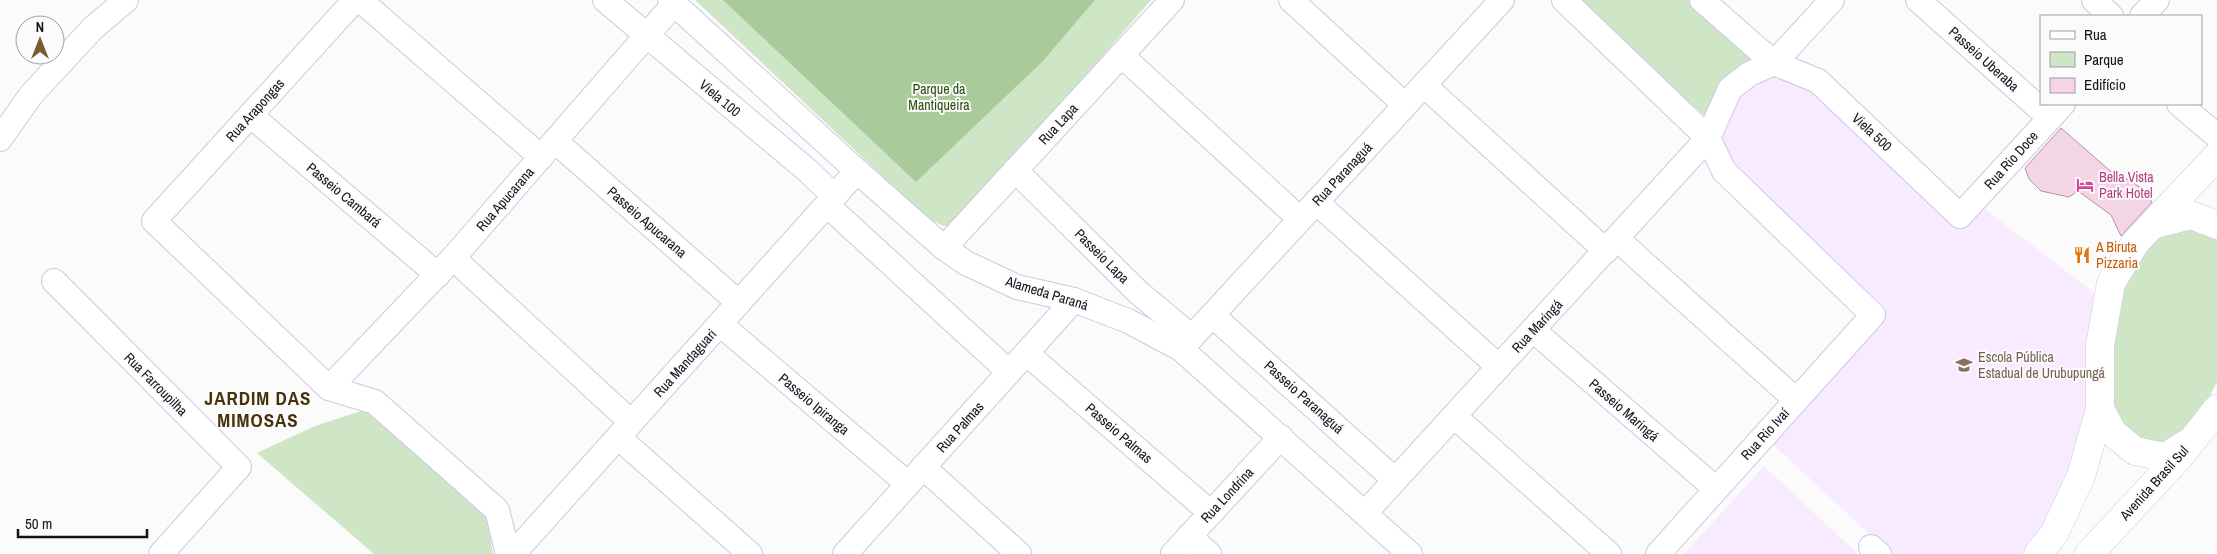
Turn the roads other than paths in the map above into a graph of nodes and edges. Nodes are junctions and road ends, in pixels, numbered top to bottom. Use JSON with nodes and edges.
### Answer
{"nodes":[{"id":1,"x":126,"y":0,"type":"edge"},
{"id":2,"x":355,"y":0,"type":"edge"},
{"id":3,"x":360,"y":0,"type":"edge"},
{"id":4,"x":605,"y":0,"type":"edge"},
{"id":5,"x":1172,"y":0,"type":"edge"},
{"id":6,"x":1291,"y":0,"type":"edge"},
{"id":7,"x":1502,"y":0,"type":"edge"},
{"id":8,"x":1564,"y":0,"type":"edge"},
{"id":9,"x":1702,"y":0,"type":"edge"},
{"id":10,"x":1832,"y":0,"type":"edge"},
{"id":11,"x":1918,"y":0,"type":"edge"},
{"id":12,"x":2094,"y":0,"type":"edge"},
{"id":13,"x":2157,"y":0,"type":"edge"},
{"id":14,"x":672,"y":2,"type":"edge"},
{"id":15,"x":2110,"y":15,"type":"edge"},
{"id":16,"x":2143,"y":15,"type":"edge"},
{"id":17,"x":646,"y":37,"type":"junction"},
{"id":18,"x":1122,"y":55,"type":"junction"},
{"id":19,"x":1774,"y":63,"type":"junction"},
{"id":20,"x":1424,"y":85,"type":"junction"},
{"id":21,"x":2040,"y":98,"type":"edge"},
{"id":22,"x":1406,"y":105,"type":"junction"},
{"id":23,"x":2180,"y":105,"type":"edge"},
{"id":24,"x":2056,"y":111,"type":"edge"},
{"id":25,"x":250,"y":115,"type":"junction"},
{"id":26,"x":2217,"y":136,"type":"edge"},
{"id":27,"x":0,"y":138,"type":"edge"},
{"id":28,"x":1708,"y":138,"type":"junction"},
{"id":29,"x":548,"y":149,"type":"junction"},
{"id":30,"x":2217,"y":156,"type":"edge"},
{"id":31,"x":1015,"y":170,"type":"junction"},
{"id":32,"x":857,"y":172,"type":"junction"},
{"id":33,"x":831,"y":201,"type":"junction"},
{"id":34,"x":1316,"y":202,"type":"junction"},
{"id":35,"x":1960,"y":216,"type":"joint"},
{"id":36,"x":1300,"y":219,"type":"junction"},
{"id":37,"x":2152,"y":224,"type":"junction"},
{"id":38,"x":2217,"y":226,"type":"edge"},
{"id":39,"x":1612,"y":245,"type":"junction"},
{"id":40,"x":944,"y":248,"type":"junction"},
{"id":41,"x":445,"y":266,"type":"junction"},
{"id":42,"x":54,"y":281,"type":"dead end"},
{"id":43,"x":1074,"y":300,"type":"junction"},
{"id":44,"x":739,"y":303,"type":"junction"},
{"id":45,"x":1212,"y":315,"type":"junction"},
{"id":46,"x":720,"y":324,"type":"junction"},
{"id":47,"x":1533,"y":330,"type":"junction"},
{"id":48,"x":1186,"y":343,"type":"junction"},
{"id":49,"x":1026,"y":353,"type":"junction"},
{"id":50,"x":1499,"y":367,"type":"junction"},
{"id":51,"x":1009,"y":372,"type":"junction"},
{"id":52,"x":329,"y":388,"type":"junction"},
{"id":53,"x":1796,"y":400,"type":"junction"},
{"id":54,"x":2100,"y":409,"type":"junction"},
{"id":55,"x":2217,"y":409,"type":"edge"},
{"id":56,"x":1454,"y":416,"type":"junction"},
{"id":57,"x":625,"y":430,"type":"junction"},
{"id":58,"x":1280,"y":437,"type":"junction"},
{"id":59,"x":2192,"y":441,"type":"junction"},
{"id":60,"x":916,"y":476,"type":"junction"},
{"id":61,"x":1395,"y":480,"type":"junction"},
{"id":62,"x":1716,"y":489,"type":"junction"},
{"id":63,"x":1211,"y":513,"type":"junction"},
{"id":64,"x":1365,"y":513,"type":"junction"},
{"id":65,"x":1189,"y":536,"type":"junction"},
{"id":66,"x":161,"y":554,"type":"edge"},
{"id":67,"x":508,"y":554,"type":"edge"},
{"id":68,"x":513,"y":554,"type":"edge"},
{"id":69,"x":750,"y":554,"type":"edge"},
{"id":70,"x":846,"y":554,"type":"edge"},
{"id":71,"x":1019,"y":554,"type":"edge"},
{"id":72,"x":1173,"y":554,"type":"edge"},
{"id":73,"x":1209,"y":554,"type":"edge"},
{"id":74,"x":1410,"y":554,"type":"edge"},
{"id":75,"x":1609,"y":554,"type":"edge"},
{"id":76,"x":1658,"y":554,"type":"edge"},
{"id":77,"x":2038,"y":554,"type":"edge"},
{"id":78,"x":2089,"y":554,"type":"edge"}],
"edges":[{"from":1,"to":27,"type":"street"},
{"from":2,"to":25,"type":"street","name":"Rua Arapongas"},
{"from":3,"to":29,"type":"street"},
{"from":4,"to":17,"type":"street","name":"Viela 100"},
{"from":5,"to":18,"type":"street","name":"Rua Lapa"},
{"from":6,"to":22,"type":"street"},
{"from":7,"to":20,"type":"street","name":"Rua Paranaguá"},
{"from":8,"to":28,"type":"street"},
{"from":9,"to":19,"type":"street","name":"Viela 500"},
{"from":10,"to":19,"type":"street"},
{"from":11,"to":21,"type":"street","name":"Passeio Uberaba"},
{"from":12,"to":15,"type":"street"},
{"from":13,"to":16,"type":"street"},
{"from":14,"to":17,"type":"street","name":"Rua Apucarana"},
{"from":14,"to":32,"type":"street","name":"Alameda Paraná"},
{"from":17,"to":29,"type":"street","name":"Rua Apucarana"},
{"from":17,"to":33,"type":"street","name":"Viela 100"},
{"from":18,"to":31,"type":"street","name":"Rua Lapa"},
{"from":18,"to":36,"type":"street"},
{"from":19,"to":28,"type":"street","name":"Rua Maringá"},
{"from":19,"to":35,"type":"street","name":"Viela 500"},
{"from":20,"to":22,"type":"street","name":"Rua Paranaguá"},
{"from":20,"to":39,"type":"street"},
{"from":22,"to":34,"type":"street","name":"Rua Paranaguá"},
{"from":23,"to":26,"type":"street"},
{"from":24,"to":35,"type":"street","name":"Rua Rio Doce"},
{"from":25,"to":41,"type":"street","name":"Passeio Cambará"},
{"from":25,"to":52,"type":"street","name":"Rua Arapongas"},
{"from":28,"to":39,"type":"street","name":"Rua Maringá"},
{"from":28,"to":53,"type":"street","name":"Rua Rio Ivaí"},
{"from":29,"to":41,"type":"street","name":"Rua Apucarana"},
{"from":29,"to":44,"type":"street","name":"Passeio Apucarana"},
{"from":30,"to":37,"type":"main road"},
{"from":31,"to":40,"type":"street","name":"Rua Lapa"},
{"from":31,"to":48,"type":"street","name":"Passeio Lapa"},
{"from":32,"to":33,"type":"street","name":"Rua Mandaguari"},
{"from":32,"to":40,"type":"street","name":"Alameda Paraná"},
{"from":33,"to":44,"type":"street","name":"Rua Mandaguari"},
{"from":33,"to":51,"type":"street"},
{"from":34,"to":36,"type":"street","name":"Rua Paranaguá"},
{"from":34,"to":50,"type":"street"},
{"from":36,"to":45,"type":"street","name":"Rua Paranaguá"},
{"from":37,"to":38,"type":"main road"},
{"from":37,"to":54,"type":"main road"},
{"from":39,"to":47,"type":"street","name":"Rua Maringá"},
{"from":39,"to":53,"type":"street"},
{"from":40,"to":43,"type":"street","name":"Alameda Paraná"},
{"from":41,"to":52,"type":"street","name":"Rua Apucarana"},
{"from":41,"to":57,"type":"street"},
{"from":42,"to":66,"type":"street","name":"Rua Farroupilha"},
{"from":43,"to":48,"type":"street","name":"Alameda Paraná"},
{"from":43,"to":49,"type":"street","name":"Rua Palmas"},
{"from":44,"to":46,"type":"street","name":"Rua Mandaguari"},
{"from":45,"to":48,"type":"street","name":"Rua Paranaguá"},
{"from":45,"to":61,"type":"street","name":"Passeio Paranaguá"},
{"from":46,"to":57,"type":"street","name":"Rua Mandaguari"},
{"from":46,"to":60,"type":"street","name":"Passeio Ipiranga"},
{"from":47,"to":50,"type":"street","name":"Rua Maringá"},
{"from":47,"to":62,"type":"street","name":"Passeio Maringá"},
{"from":48,"to":58,"type":"street","name":"Alameda Paraná"},
{"from":49,"to":51,"type":"street","name":"Rua Palmas"},
{"from":49,"to":63,"type":"street","name":"Passeio Palmas"},
{"from":50,"to":56,"type":"street","name":"Rua Maringá"},
{"from":51,"to":60,"type":"street","name":"Rua Palmas"},
{"from":52,"to":67,"type":"street"},
{"from":53,"to":62,"type":"street","name":"Rua Rio Ivaí"},
{"from":54,"to":59,"type":"main road"},
{"from":54,"to":77,"type":"main road"},
{"from":55,"to":59,"type":"main road","name":"Avenida Brasil Sul"},
{"from":56,"to":61,"type":"street","name":"Rua Maringá"},
{"from":56,"to":75,"type":"street"},
{"from":57,"to":68,"type":"street","name":"Rua Mandaguari"},
{"from":57,"to":69,"type":"street"},
{"from":58,"to":63,"type":"street","name":"Rua Londrina"},
{"from":58,"to":64,"type":"street","name":"Alameda Paraná"},
{"from":59,"to":78,"type":"main road","name":"Avenida Brasil Sul"},
{"from":60,"to":70,"type":"street","name":"Rua Palmas"},
{"from":60,"to":71,"type":"street"},
{"from":61,"to":64,"type":"street","name":"Rua Maringá"},
{"from":62,"to":76,"type":"street","name":"Rua Rio Ivaí"},
{"from":63,"to":65,"type":"street","name":"Rua Londrina"},
{"from":64,"to":74,"type":"street","name":"Alameda Paraná"},
{"from":65,"to":72,"type":"street","name":"Rua Londrina"},
{"from":65,"to":73,"type":"street"}]}
